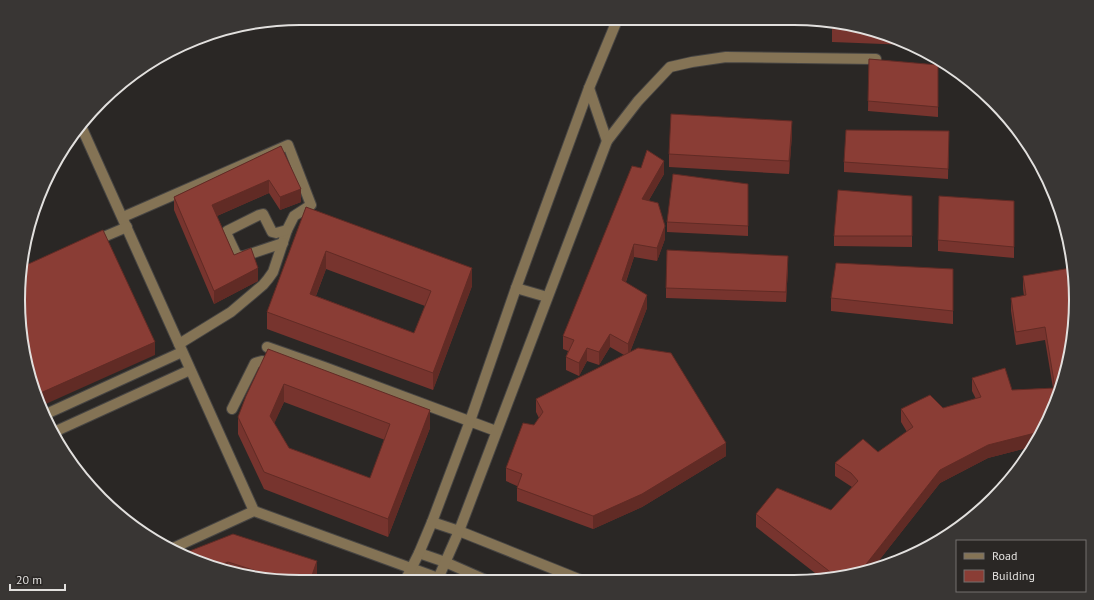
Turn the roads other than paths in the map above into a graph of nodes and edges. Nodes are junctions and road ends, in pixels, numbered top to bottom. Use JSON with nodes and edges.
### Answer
{"nodes":[{"id":1,"x":615,"y":25,"type":"edge"},
{"id":2,"x":876,"y":59,"type":"edge"},
{"id":3,"x":589,"y":88,"type":"junction"},
{"id":4,"x":83,"y":131,"type":"edge"},
{"id":5,"x":607,"y":141,"type":"junction"},
{"id":6,"x":125,"y":222,"type":"junction"},
{"id":7,"x":287,"y":230,"type":"junction"},
{"id":8,"x":283,"y":243,"type":"junction"},
{"id":9,"x":88,"y":244,"type":"edge"},
{"id":10,"x":516,"y":288,"type":"junction"},
{"id":11,"x":547,"y":297,"type":"junction"},
{"id":12,"x":268,"y":347,"type":"dead end"},
{"id":13,"x":180,"y":348,"type":"junction"},
{"id":14,"x":324,"y":366,"type":"junction"},
{"id":15,"x":284,"y":368,"type":"edge"},
{"id":16,"x":190,"y":370,"type":"junction"},
{"id":17,"x":321,"y":378,"type":"edge"},
{"id":18,"x":232,"y":409,"type":"dead end"},
{"id":19,"x":49,"y":412,"type":"edge"},
{"id":20,"x":470,"y":421,"type":"junction"},
{"id":21,"x":58,"y":430,"type":"edge"},
{"id":22,"x":496,"y":431,"type":"junction"},
{"id":23,"x":254,"y":511,"type":"junction"},
{"id":24,"x":432,"y":522,"type":"junction"},
{"id":25,"x":459,"y":531,"type":"junction"},
{"id":26,"x":177,"y":546,"type":"edge"},
{"id":27,"x":419,"y":553,"type":"junction"},
{"id":28,"x":445,"y":562,"type":"junction"},
{"id":29,"x":411,"y":568,"type":"junction"},
{"id":30,"x":408,"y":575,"type":"edge"},
{"id":31,"x":427,"y":575,"type":"edge"},
{"id":32,"x":440,"y":575,"type":"edge"},
{"id":33,"x":474,"y":575,"type":"edge"},
{"id":34,"x":569,"y":575,"type":"edge"}],
"edges":[{"from":1,"to":3,"type":"street"},
{"from":2,"to":5,"type":"street"},
{"from":3,"to":5,"type":"street"},
{"from":3,"to":10,"type":"street"},
{"from":4,"to":6,"type":"street"},
{"from":5,"to":11,"type":"street"},
{"from":6,"to":7,"type":"street"},
{"from":6,"to":9,"type":"street"},
{"from":6,"to":13,"type":"street"},
{"from":7,"to":8,"type":"street"},
{"from":7,"to":8,"type":"street"},
{"from":8,"to":13,"type":"street"},
{"from":10,"to":11,"type":"street"},
{"from":10,"to":20,"type":"street"},
{"from":11,"to":22,"type":"street"},
{"from":12,"to":14,"type":"street"},
{"from":13,"to":16,"type":"street"},
{"from":13,"to":19,"type":"street"},
{"from":14,"to":17,"type":"street"},
{"from":14,"to":20,"type":"street"},
{"from":15,"to":18,"type":"street"},
{"from":16,"to":21,"type":"street"},
{"from":16,"to":23,"type":"street"},
{"from":20,"to":22,"type":"street"},
{"from":20,"to":24,"type":"street"},
{"from":22,"to":25,"type":"street"},
{"from":23,"to":26,"type":"street"},
{"from":23,"to":29,"type":"street"},
{"from":24,"to":25,"type":"street"},
{"from":24,"to":27,"type":"street"},
{"from":25,"to":28,"type":"street"},
{"from":25,"to":34,"type":"street"},
{"from":27,"to":28,"type":"street"},
{"from":27,"to":29,"type":"street"},
{"from":28,"to":32,"type":"street"},
{"from":28,"to":33,"type":"street"},
{"from":29,"to":30,"type":"street"},
{"from":29,"to":31,"type":"street"}]}
